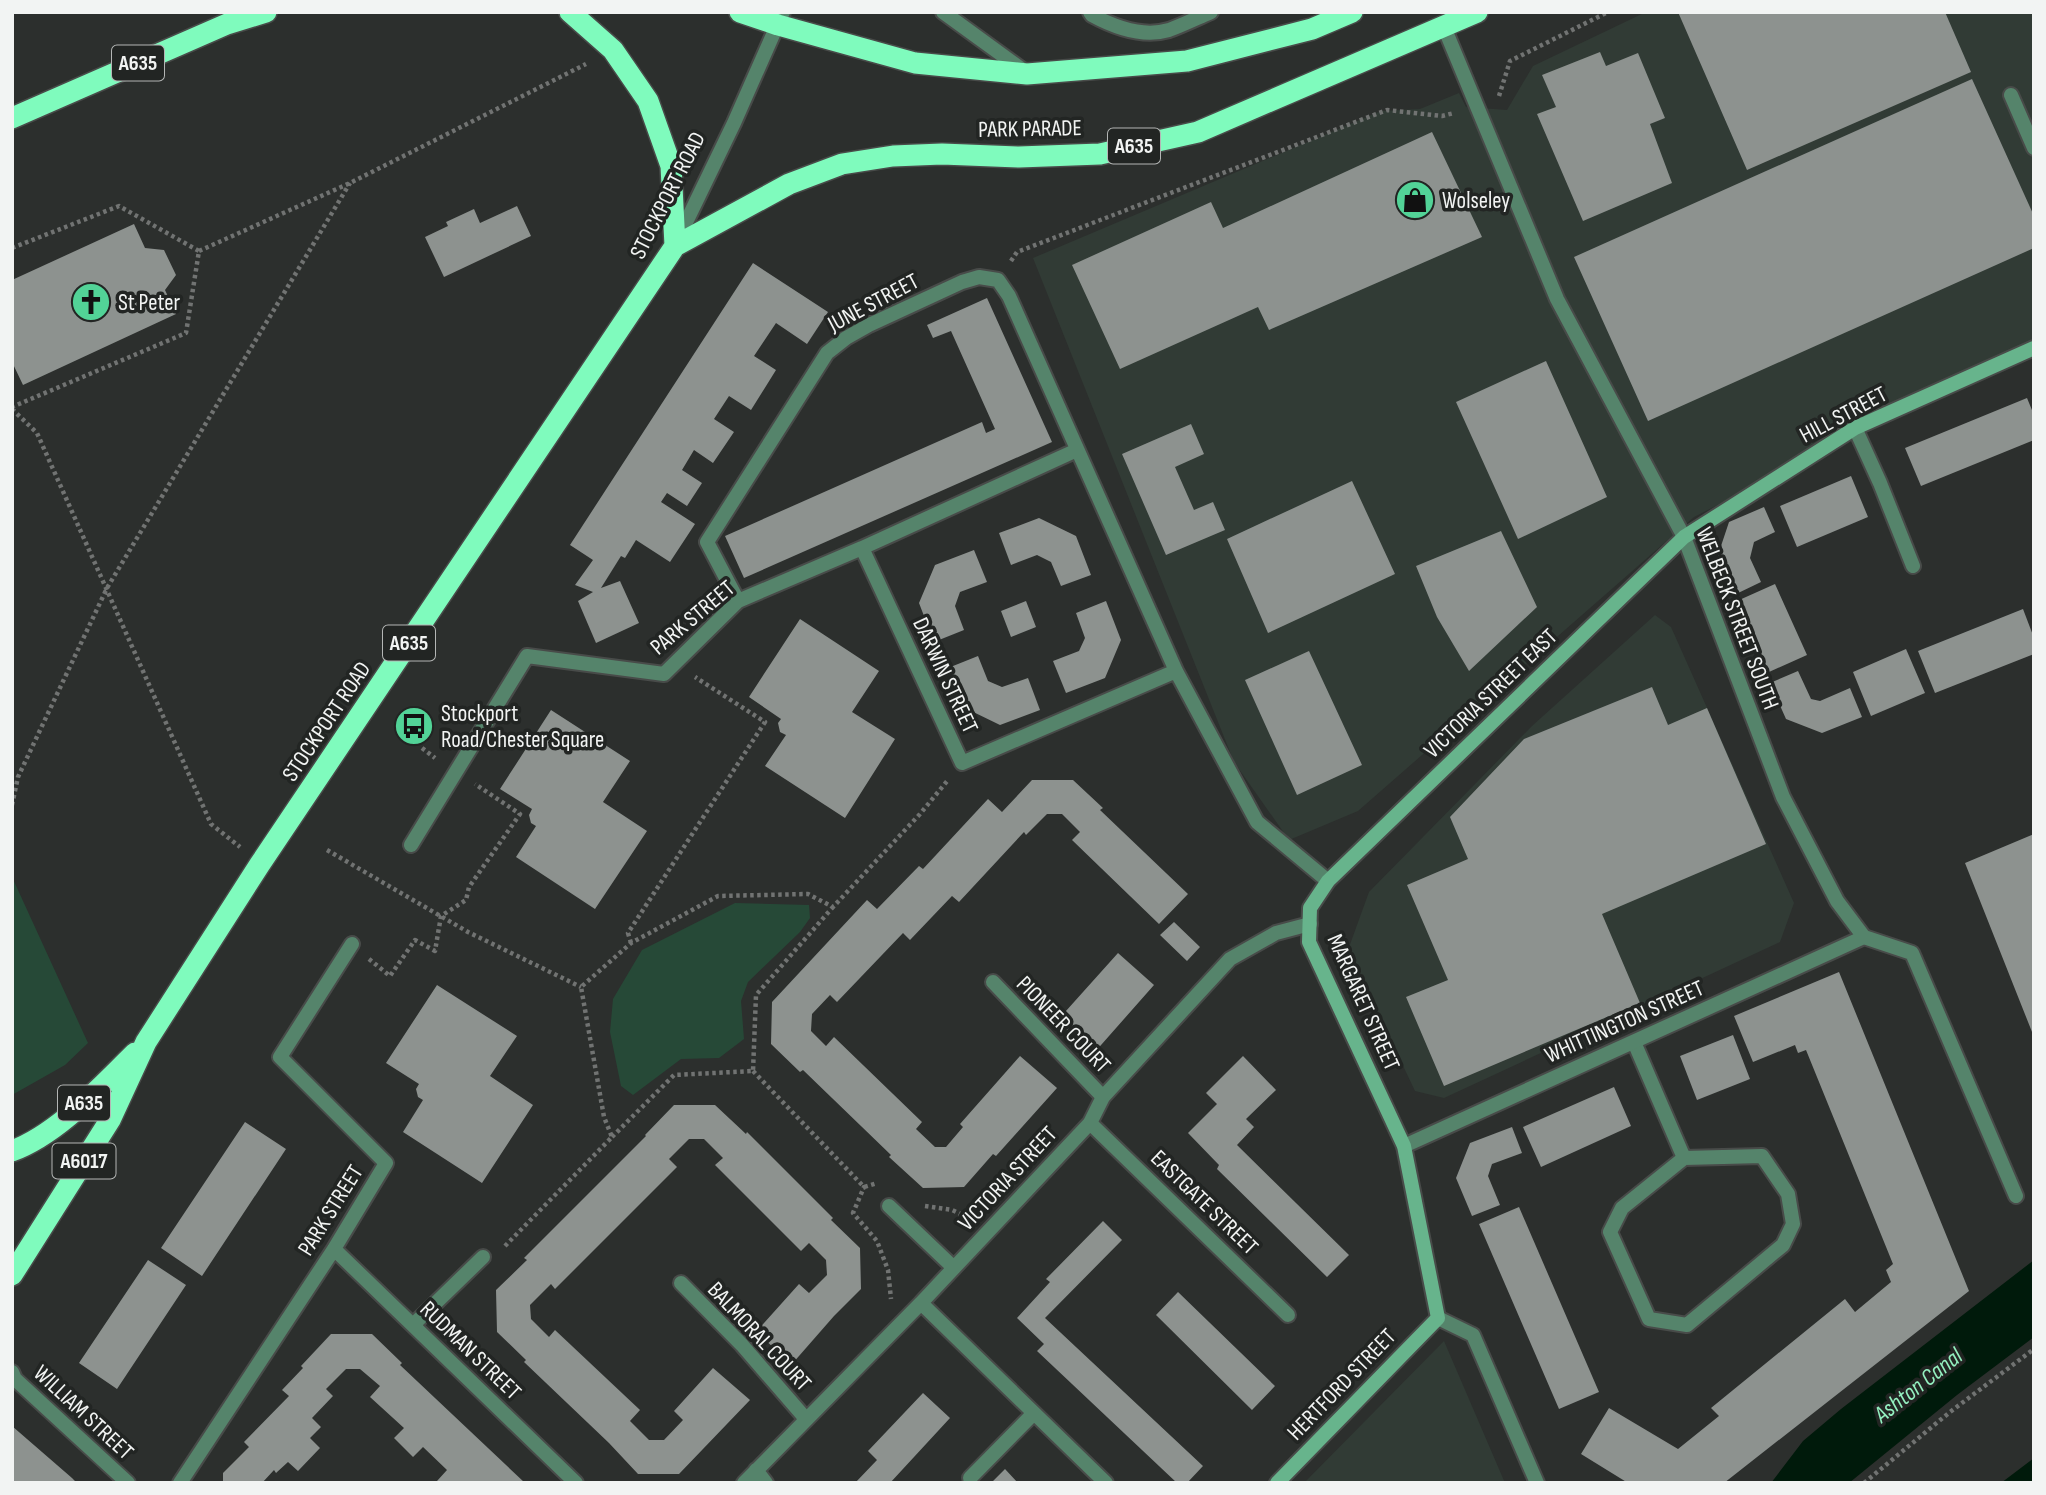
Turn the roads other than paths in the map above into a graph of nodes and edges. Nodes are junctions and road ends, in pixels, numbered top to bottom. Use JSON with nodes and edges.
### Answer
{"nodes":[{"id":1,"x":266,"y":12,"type":"edge"},
{"id":2,"x":570,"y":12,"type":"edge"},
{"id":3,"x":740,"y":12,"type":"edge"},
{"id":4,"x":943,"y":12,"type":"edge"},
{"id":5,"x":1090,"y":12,"type":"edge"},
{"id":6,"x":1211,"y":12,"type":"edge"},
{"id":7,"x":1352,"y":12,"type":"edge"},
{"id":8,"x":1477,"y":12,"type":"edge"},
{"id":9,"x":781,"y":19,"type":"edge"},
{"id":10,"x":1444,"y":27,"type":"junction"},
{"id":11,"x":1027,"y":74,"type":"junction"},
{"id":12,"x":2011,"y":95,"type":"dead end"},
{"id":13,"x":13,"y":115,"type":"edge"},
{"id":14,"x":2034,"y":148,"type":"edge"},
{"id":15,"x":675,"y":246,"type":"junction"},
{"id":16,"x":2034,"y":348,"type":"edge"},
{"id":17,"x":1855,"y":428,"type":"junction"},
{"id":18,"x":1077,"y":450,"type":"junction"},
{"id":19,"x":1684,"y":537,"type":"junction"},
{"id":20,"x":862,"y":548,"type":"junction"},
{"id":21,"x":1913,"y":566,"type":"dead end"},
{"id":22,"x":738,"y":601,"type":"junction"},
{"id":23,"x":1176,"y":671,"type":"junction"},
{"id":24,"x":411,"y":845,"type":"dead end"},
{"id":25,"x":1328,"y":881,"type":"junction"},
{"id":26,"x":1310,"y":924,"type":"junction"},
{"id":27,"x":1864,"y":937,"type":"junction"},
{"id":28,"x":352,"y":944,"type":"road end"},
{"id":29,"x":993,"y":982,"type":"dead end"},
{"id":30,"x":146,"y":1042,"type":"junction"},
{"id":31,"x":1634,"y":1042,"type":"junction"},
{"id":32,"x":1103,"y":1097,"type":"junction"},
{"id":33,"x":1090,"y":1123,"type":"junction"},
{"id":34,"x":1404,"y":1146,"type":"junction"},
{"id":35,"x":12,"y":1151,"type":"edge"},
{"id":36,"x":1684,"y":1158,"type":"junction"},
{"id":37,"x":2016,"y":1196,"type":"dead end"},
{"id":38,"x":889,"y":1206,"type":"road end"},
{"id":39,"x":334,"y":1250,"type":"junction"},
{"id":40,"x":483,"y":1257,"type":"road end"},
{"id":41,"x":954,"y":1268,"type":"junction"},
{"id":42,"x":12,"y":1275,"type":"edge"},
{"id":43,"x":681,"y":1283,"type":"dead end"},
{"id":44,"x":921,"y":1303,"type":"junction"},
{"id":45,"x":1288,"y":1315,"type":"dead end"},
{"id":46,"x":1438,"y":1318,"type":"junction"},
{"id":47,"x":413,"y":1325,"type":"junction"},
{"id":48,"x":12,"y":1373,"type":"edge"},
{"id":49,"x":1034,"y":1413,"type":"junction"},
{"id":50,"x":806,"y":1419,"type":"junction"},
{"id":51,"x":756,"y":1471,"type":"junction"},
{"id":52,"x":970,"y":1478,"type":"dead end"},
{"id":53,"x":128,"y":1483,"type":"edge"},
{"id":54,"x":180,"y":1483,"type":"edge"},
{"id":55,"x":576,"y":1483,"type":"edge"},
{"id":56,"x":744,"y":1483,"type":"edge"},
{"id":57,"x":766,"y":1483,"type":"edge"},
{"id":58,"x":1106,"y":1483,"type":"edge"},
{"id":59,"x":1277,"y":1483,"type":"edge"},
{"id":60,"x":1538,"y":1483,"type":"edge"}],
"edges":[{"from":1,"to":13,"type":"highway","number":"A635"},
{"from":2,"to":15,"type":"highway"},
{"from":3,"to":9,"type":"highway"},
{"from":4,"to":11,"type":"street"},
{"from":5,"to":6,"type":"street"},
{"from":7,"to":11,"type":"highway"},
{"from":8,"to":10,"type":"highway","name":"PARK PARADE","number":"A635"},
{"from":9,"to":11,"type":"highway"},
{"from":9,"to":15,"type":"street","name":"STOCKPORT ROAD"},
{"from":10,"to":15,"type":"highway","name":"PARK PARADE","number":"A635"},
{"from":10,"to":19,"type":"street","name":"WELBECK STREET SOUTH"},
{"from":12,"to":14,"type":"street"},
{"from":15,"to":30,"type":"highway","name":"STOCKPORT ROAD","number":"A635"},
{"from":16,"to":17,"type":"street","name":"HILL STREET"},
{"from":17,"to":19,"type":"street","name":"HILL STREET"},
{"from":17,"to":21,"type":"street"},
{"from":18,"to":20,"type":"street","name":"PARK STREET"},
{"from":18,"to":22,"type":"street","name":"JUNE STREET"},
{"from":18,"to":23,"type":"street"},
{"from":19,"to":25,"type":"street","name":"VICTORIA STREET EAST"},
{"from":19,"to":27,"type":"street","name":"WELBECK STREET SOUTH"},
{"from":20,"to":22,"type":"street","name":"PARK STREET"},
{"from":20,"to":23,"type":"street","name":"DARWIN STREET"},
{"from":22,"to":24,"type":"street","name":"PARK STREET"},
{"from":23,"to":25,"type":"street"},
{"from":25,"to":26,"type":"street","name":"MARGARET STREET"},
{"from":26,"to":32,"type":"street","name":"VICTORIA STREET"},
{"from":26,"to":34,"type":"street","name":"MARGARET STREET"},
{"from":27,"to":31,"type":"street","name":"WHITTINGTON STREET"},
{"from":27,"to":37,"type":"street"},
{"from":28,"to":39,"type":"street","name":"PARK STREET"},
{"from":29,"to":32,"type":"street","name":"PIONEER COURT"},
{"from":30,"to":35,"type":"highway","number":"A635"},
{"from":30,"to":42,"type":"highway","name":"STOCKPORT ROAD","number":"A6017"},
{"from":31,"to":34,"type":"street","name":"WHITTINGTON STREET"},
{"from":31,"to":36,"type":"street"},
{"from":32,"to":33,"type":"street","name":"VICTORIA STREET"},
{"from":33,"to":41,"type":"street","name":"VICTORIA STREET"},
{"from":33,"to":45,"type":"street","name":"EASTGATE STREET"},
{"from":34,"to":46,"type":"street","name":"MARGARET STREET"},
{"from":36,"to":36,"type":"street"},
{"from":38,"to":41,"type":"street"},
{"from":39,"to":47,"type":"street","name":"RUDMAN STREET"},
{"from":39,"to":54,"type":"street","name":"PARK STREET"},
{"from":40,"to":47,"type":"street"},
{"from":41,"to":44,"type":"street","name":"VICTORIA STREET"},
{"from":43,"to":50,"type":"street","name":"BALMORAL COURT"},
{"from":44,"to":49,"type":"street"},
{"from":44,"to":50,"type":"street","name":"VICTORIA STREET"},
{"from":46,"to":59,"type":"street","name":"HERTFORD STREET"},
{"from":46,"to":60,"type":"street"},
{"from":47,"to":55,"type":"street","name":"RUDMAN STREET"},
{"from":48,"to":53,"type":"street","name":"WILLIAM STREET"},
{"from":49,"to":52,"type":"street"},
{"from":49,"to":58,"type":"street"},
{"from":50,"to":51,"type":"street","name":"VICTORIA STREET"},
{"from":51,"to":56,"type":"street","name":"VICTORIA STREET"},
{"from":51,"to":57,"type":"street"}]}
